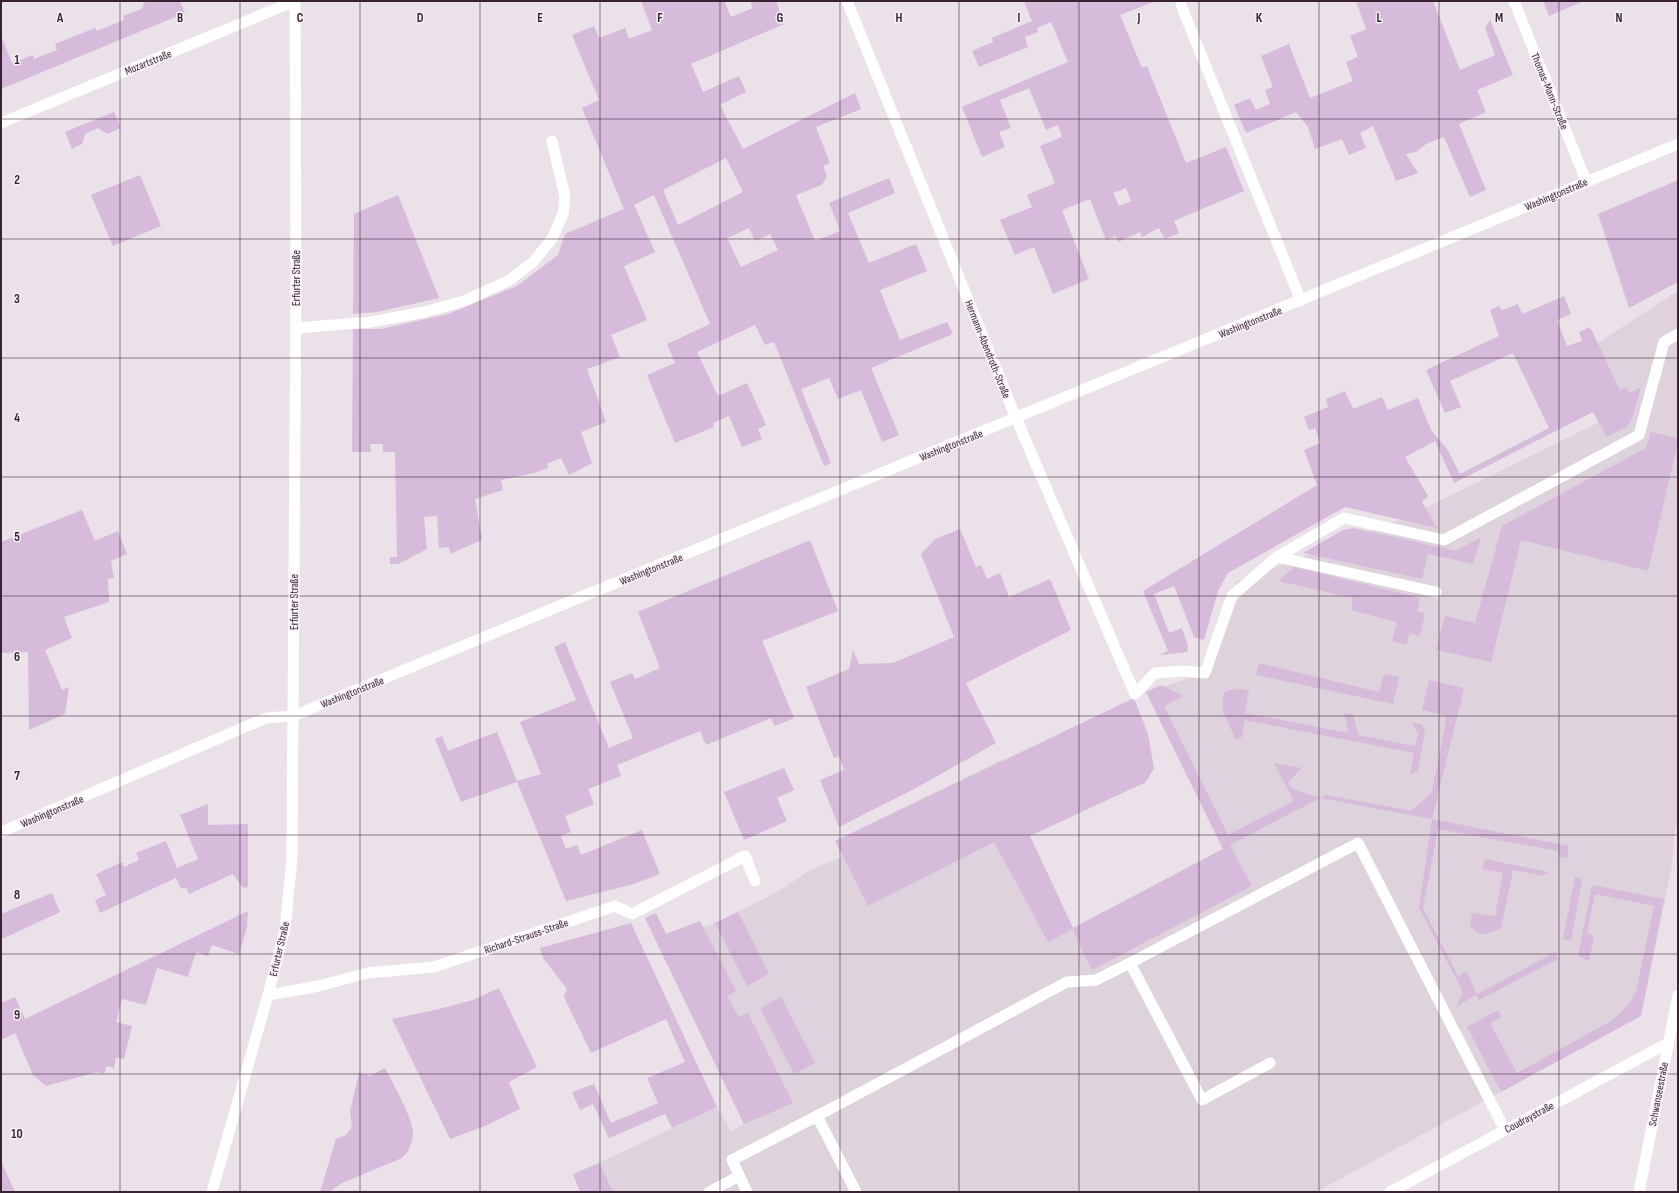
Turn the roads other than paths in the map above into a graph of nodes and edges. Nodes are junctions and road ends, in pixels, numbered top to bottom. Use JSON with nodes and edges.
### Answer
{"nodes":[{"id":1,"x":295,"y":1,"type":"edge"},
{"id":2,"x":847,"y":1,"type":"edge"},
{"id":3,"x":1514,"y":1,"type":"edge"},
{"id":4,"x":1181,"y":5,"type":"dead end"},
{"id":5,"x":1,"y":123,"type":"edge"},
{"id":6,"x":552,"y":141,"type":"dead end"},
{"id":7,"x":1678,"y":144,"type":"edge"},
{"id":8,"x":1586,"y":181,"type":"junction"},
{"id":9,"x":1302,"y":301,"type":"junction"},
{"id":10,"x":296,"y":328,"type":"junction"},
{"id":11,"x":1678,"y":334,"type":"edge"},
{"id":12,"x":1016,"y":418,"type":"junction"},
{"id":13,"x":1277,"y":557,"type":"junction"},
{"id":14,"x":1436,"y":592,"type":"dead end"},
{"id":15,"x":293,"y":716,"type":"junction"},
{"id":16,"x":1,"y":832,"type":"edge"},
{"id":17,"x":755,"y":881,"type":"dead end"},
{"id":18,"x":1130,"y":963,"type":"junction"},
{"id":19,"x":268,"y":995,"type":"junction"},
{"id":20,"x":1678,"y":995,"type":"edge"},
{"id":21,"x":1668,"y":1043,"type":"junction"},
{"id":22,"x":1270,"y":1063,"type":"dead end"},
{"id":23,"x":816,"y":1116,"type":"junction"},
{"id":24,"x":1506,"y":1130,"type":"junction"},
{"id":25,"x":739,"y":1176,"type":"junction"},
{"id":26,"x":212,"y":1192,"type":"edge"},
{"id":27,"x":709,"y":1192,"type":"edge"},
{"id":28,"x":747,"y":1192,"type":"edge"},
{"id":29,"x":856,"y":1192,"type":"edge"},
{"id":30,"x":1390,"y":1192,"type":"edge"},
{"id":31,"x":1639,"y":1192,"type":"edge"}],
"edges":[{"from":1,"to":5,"type":"street","name":"Mozartstraße"},
{"from":1,"to":10,"type":"street","name":"Erfurter Straße"},
{"from":2,"to":12,"type":"street","name":"Hermann-Abendroth-Straße"},
{"from":3,"to":8,"type":"street","name":"Thomas-Mann-Straße"},
{"from":4,"to":9,"type":"street"},
{"from":6,"to":10,"type":"street"},
{"from":7,"to":8,"type":"street","name":"Washingtonstraße"},
{"from":8,"to":9,"type":"street","name":"Washingtonstraße"},
{"from":9,"to":12,"type":"street","name":"Washingtonstraße"},
{"from":10,"to":15,"type":"street","name":"Erfurter Straße"},
{"from":11,"to":13,"type":"street"},
{"from":12,"to":13,"type":"street","name":"Hermann-Abendroth-Straße"},
{"from":12,"to":15,"type":"street","name":"Washingtonstraße"},
{"from":13,"to":14,"type":"street"},
{"from":15,"to":16,"type":"street","name":"Washingtonstraße"},
{"from":15,"to":19,"type":"street","name":"Erfurter Straße"},
{"from":17,"to":19,"type":"street","name":"Richard-Strauss-Straße"},
{"from":18,"to":22,"type":"street"},
{"from":18,"to":23,"type":"street"},
{"from":18,"to":24,"type":"street"},
{"from":19,"to":26,"type":"street","name":"Erfurter Straße"},
{"from":20,"to":21,"type":"street","name":"Schwanseestraße"},
{"from":21,"to":24,"type":"street","name":"Coudraystraße"},
{"from":21,"to":31,"type":"street","name":"Schwanseestraße"},
{"from":23,"to":25,"type":"street"},
{"from":23,"to":29,"type":"street"},
{"from":24,"to":30,"type":"street","name":"Coudraystraße"},
{"from":25,"to":27,"type":"street"},
{"from":25,"to":28,"type":"street"}]}
